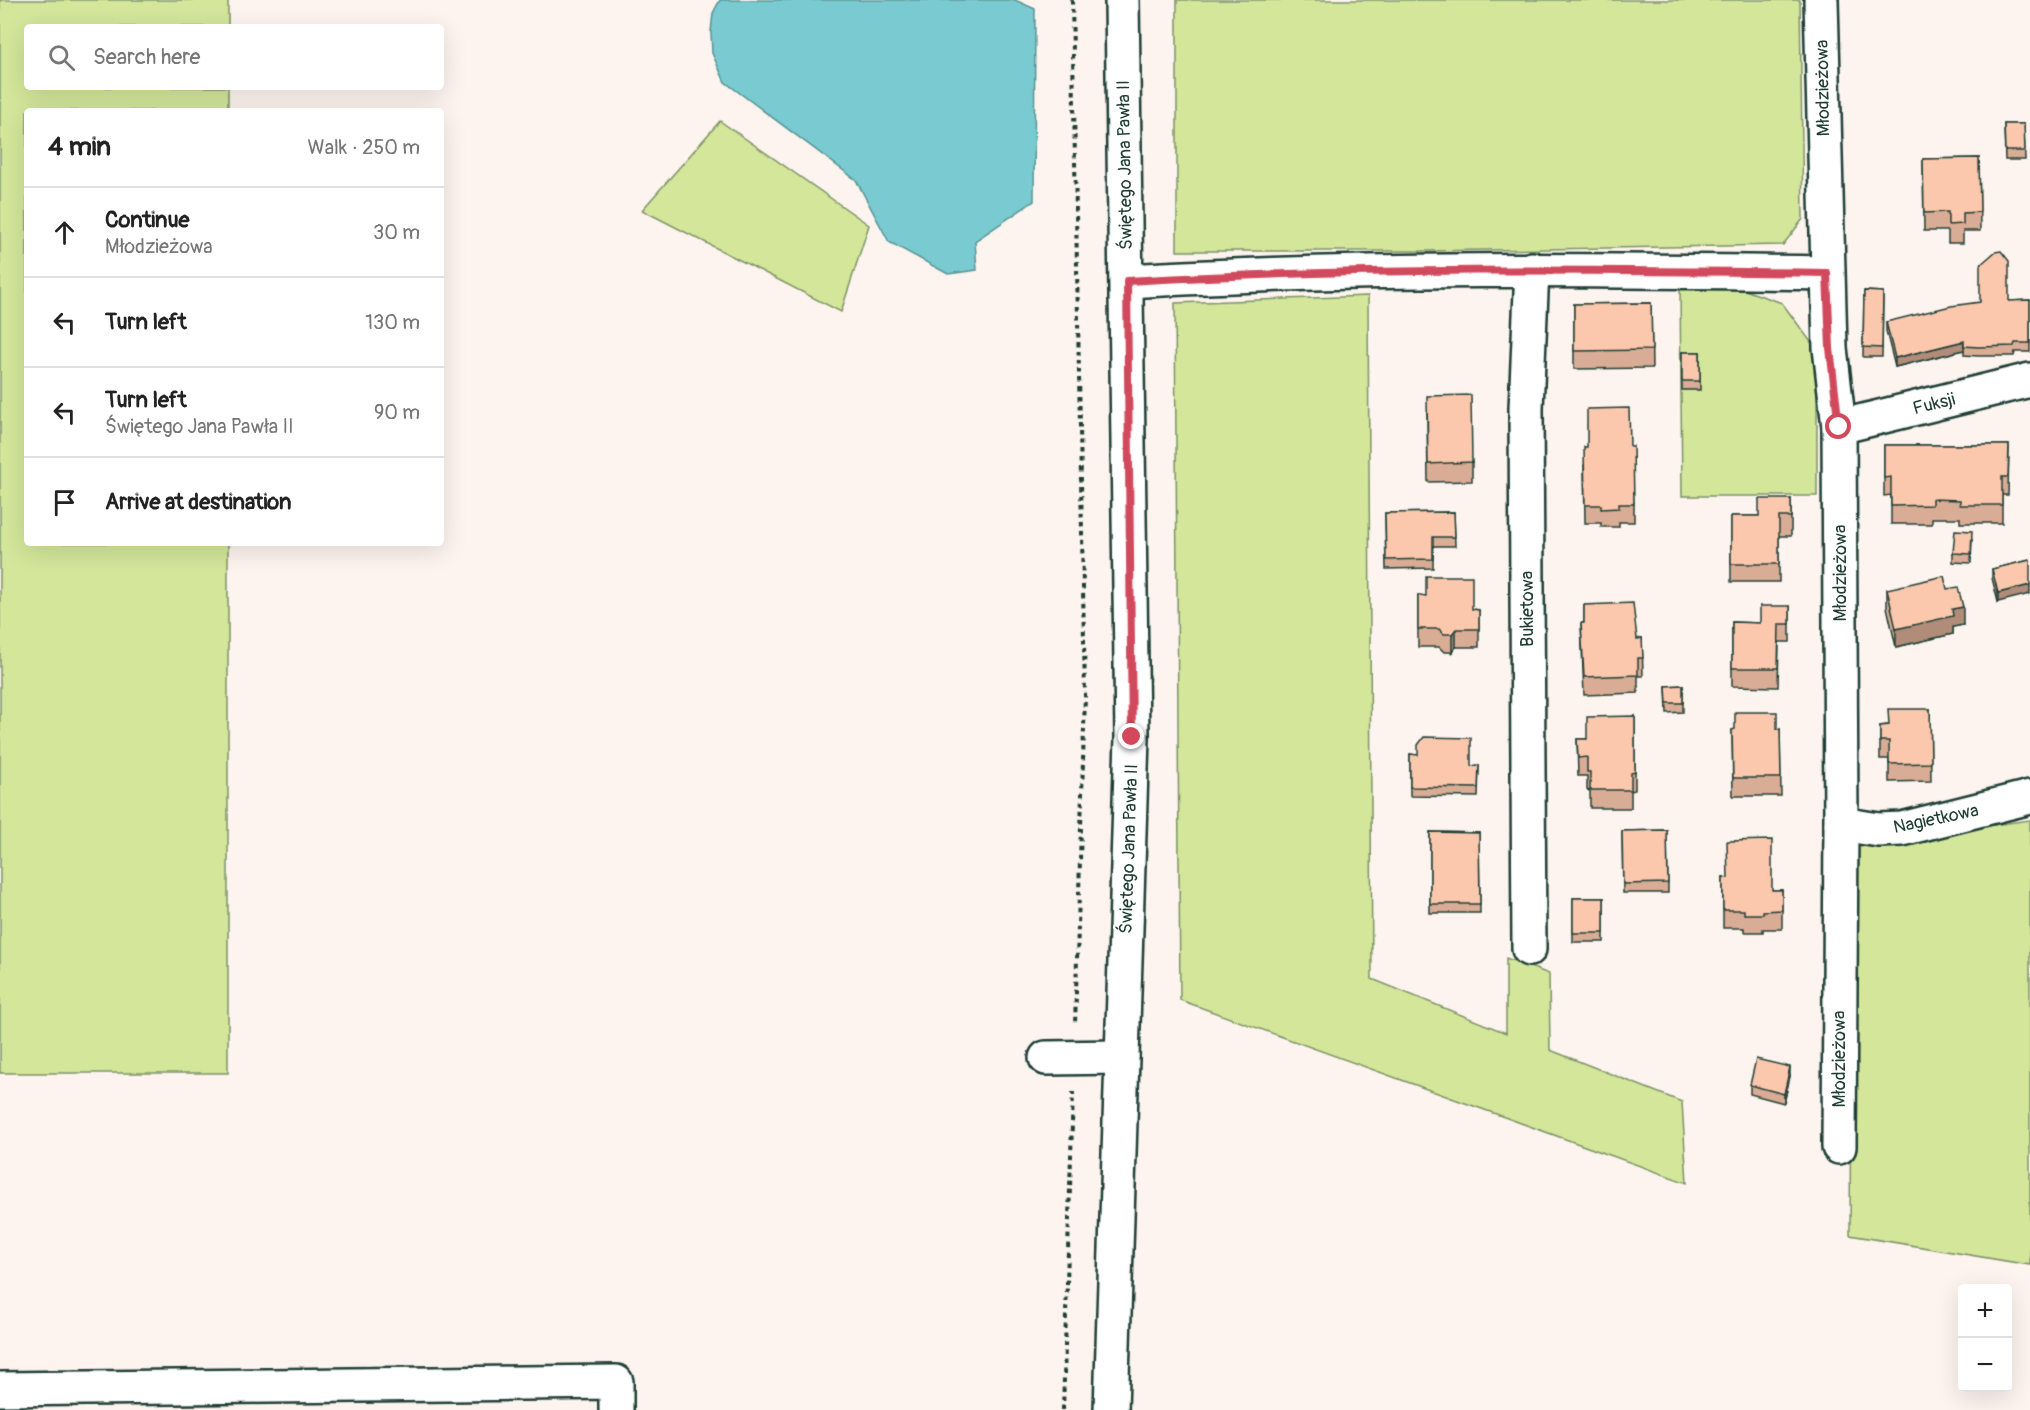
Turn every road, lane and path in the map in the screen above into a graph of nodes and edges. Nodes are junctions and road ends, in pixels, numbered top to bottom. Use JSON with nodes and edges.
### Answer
{"nodes":[{"id":1,"x":1072,"y":0,"type":"edge"},
{"id":2,"x":1122,"y":0,"type":"edge"},
{"id":3,"x":1821,"y":0,"type":"edge"},
{"id":4,"x":1532,"y":269,"type":"junction"},
{"id":5,"x":1827,"y":273,"type":"junction"},
{"id":6,"x":1127,"y":281,"type":"junction"},
{"id":7,"x":2030,"y":380,"type":"edge"},
{"id":8,"x":1839,"y":427,"type":"junction"},
{"id":9,"x":2030,"y":797,"type":"edge"},
{"id":10,"x":1841,"y":824,"type":"junction"},
{"id":11,"x":1529,"y":949,"type":"dead end"},
{"id":12,"x":1122,"y":1057,"type":"junction"},
{"id":13,"x":1060,"y":1058,"type":"junction"},
{"id":14,"x":1839,"y":1148,"type":"dead end"},
{"id":15,"x":0,"y":1389,"type":"edge"},
{"id":16,"x":616,"y":1396,"type":"edge"},
{"id":17,"x":1064,"y":1410,"type":"edge"},
{"id":18,"x":1111,"y":1410,"type":"edge"}],
"edges":[{"from":1,"to":13,"type":"path"},
{"from":2,"to":6,"type":"street","name":"Świętego Jana Pawła II"},
{"from":3,"to":5,"type":"street","name":"Młodzieżowa"},
{"from":4,"to":5,"type":"street"},
{"from":4,"to":6,"type":"street"},
{"from":4,"to":11,"type":"street","name":"Bukietowa"},
{"from":5,"to":8,"type":"street","name":"Młodzieżowa"},
{"from":6,"to":12,"type":"street","name":"Świętego Jana Pawła II"},
{"from":7,"to":8,"type":"street","name":"Fuksji"},
{"from":8,"to":10,"type":"street","name":"Młodzieżowa"},
{"from":9,"to":10,"type":"street","name":"Nagietkowa"},
{"from":10,"to":14,"type":"street","name":"Młodzieżowa"},
{"from":12,"to":13,"type":"street"},
{"from":12,"to":18,"type":"street","name":"Świętego Jana Pawła II"},
{"from":13,"to":17,"type":"path"},
{"from":15,"to":16,"type":"street"}]}
